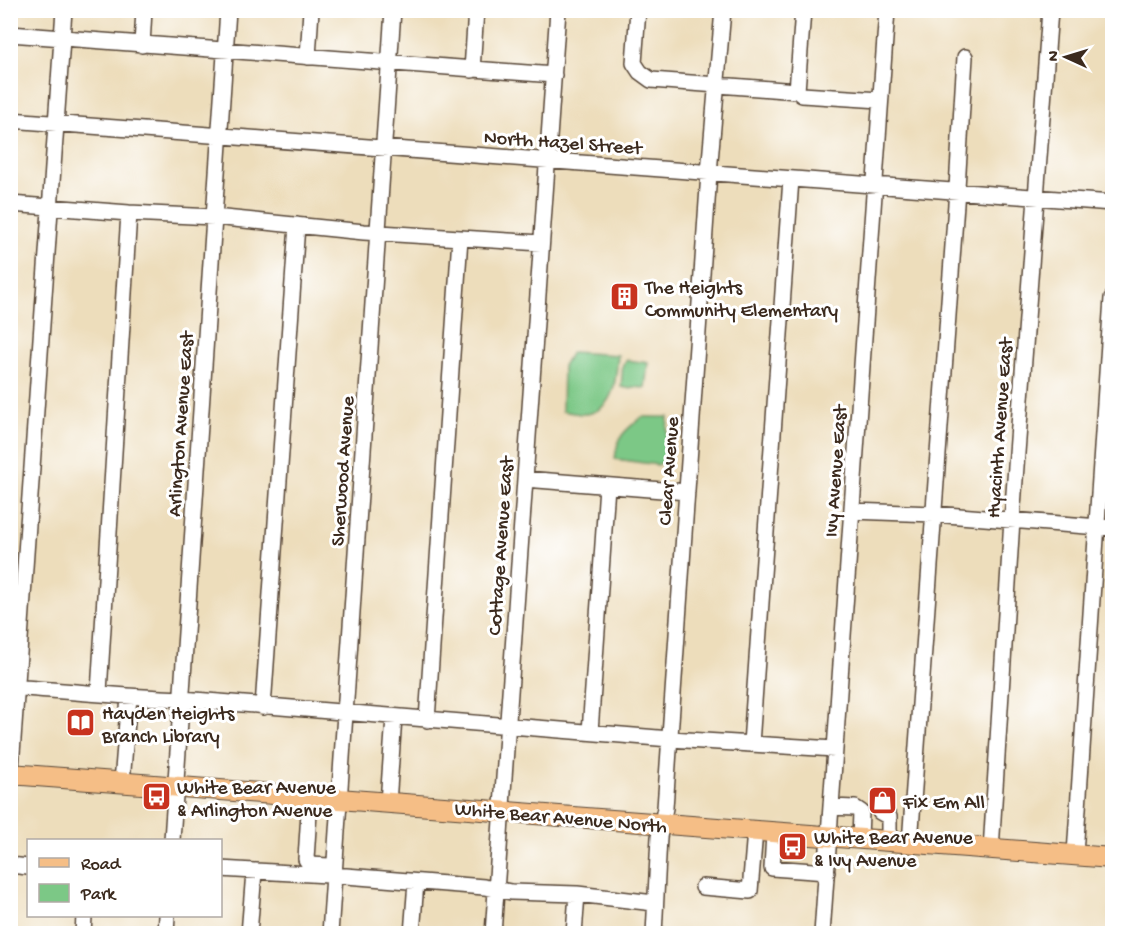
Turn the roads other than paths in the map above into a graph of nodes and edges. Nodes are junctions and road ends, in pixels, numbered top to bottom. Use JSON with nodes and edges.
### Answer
{"nodes":[{"id":1,"x":64,"y":10,"type":"edge"},
{"id":2,"x":144,"y":10,"type":"edge"},
{"id":3,"x":228,"y":10,"type":"edge"},
{"id":4,"x":310,"y":10,"type":"edge"},
{"id":5,"x":393,"y":10,"type":"edge"},
{"id":6,"x":476,"y":10,"type":"edge"},
{"id":7,"x":558,"y":10,"type":"edge"},
{"id":8,"x":638,"y":10,"type":"edge"},
{"id":9,"x":723,"y":10,"type":"edge"},
{"id":10,"x":803,"y":10,"type":"edge"},
{"id":11,"x":887,"y":10,"type":"edge"},
{"id":12,"x":1050,"y":10,"type":"edge"},
{"id":13,"x":10,"y":34,"type":"edge"},
{"id":14,"x":62,"y":39,"type":"junction"},
{"id":15,"x":142,"y":45,"type":"junction"},
{"id":16,"x":225,"y":52,"type":"junction"},
{"id":17,"x":308,"y":57,"type":"junction"},
{"id":18,"x":965,"y":57,"type":"dead end"},
{"id":19,"x":389,"y":63,"type":"junction"},
{"id":20,"x":472,"y":70,"type":"junction"},
{"id":21,"x":554,"y":75,"type":"junction"},
{"id":22,"x":718,"y":86,"type":"junction"},
{"id":23,"x":797,"y":91,"type":"junction"},
{"id":24,"x":880,"y":100,"type":"junction"},
{"id":25,"x":10,"y":120,"type":"edge"},
{"id":26,"x":57,"y":124,"type":"junction"},
{"id":27,"x":220,"y":136,"type":"junction"},
{"id":28,"x":384,"y":148,"type":"junction"},
{"id":29,"x":547,"y":161,"type":"junction"},
{"id":30,"x":709,"y":173,"type":"junction"},
{"id":31,"x":791,"y":179,"type":"junction"},
{"id":32,"x":874,"y":185,"type":"junction"},
{"id":33,"x":957,"y":192,"type":"junction"},
{"id":34,"x":1036,"y":198,"type":"junction"},
{"id":35,"x":1113,"y":203,"type":"edge"},
{"id":36,"x":10,"y":204,"type":"edge"},
{"id":37,"x":51,"y":207,"type":"junction"},
{"id":38,"x":129,"y":213,"type":"junction"},
{"id":39,"x":214,"y":217,"type":"junction"},
{"id":40,"x":297,"y":225,"type":"junction"},
{"id":41,"x":377,"y":233,"type":"junction"},
{"id":42,"x":460,"y":238,"type":"junction"},
{"id":43,"x":541,"y":243,"type":"junction"},
{"id":44,"x":1113,"y":298,"type":"edge"},
{"id":45,"x":525,"y":479,"type":"junction"},
{"id":46,"x":607,"y":486,"type":"junction"},
{"id":47,"x":687,"y":492,"type":"junction"},
{"id":48,"x":852,"y":511,"type":"junction"},
{"id":49,"x":934,"y":514,"type":"junction"},
{"id":50,"x":1012,"y":520,"type":"junction"},
{"id":51,"x":1105,"y":527,"type":"edge"},
{"id":52,"x":14,"y":687,"type":"edge"},
{"id":53,"x":99,"y":692,"type":"junction"},
{"id":54,"x":129,"y":697,"type":"junction"},
{"id":55,"x":182,"y":699,"type":"junction"},
{"id":56,"x":263,"y":707,"type":"junction"},
{"id":57,"x":345,"y":714,"type":"junction"},
{"id":58,"x":394,"y":717,"type":"junction"},
{"id":59,"x":427,"y":720,"type":"junction"},
{"id":60,"x":508,"y":726,"type":"junction"},
{"id":61,"x":590,"y":732,"type":"junction"},
{"id":62,"x":670,"y":739,"type":"junction"},
{"id":63,"x":751,"y":744,"type":"junction"},
{"id":64,"x":836,"y":749,"type":"junction"},
{"id":65,"x":11,"y":774,"type":"edge"},
{"id":66,"x":10,"y":782,"type":"edge"},
{"id":67,"x":122,"y":782,"type":"junction"},
{"id":68,"x":176,"y":786,"type":"junction"},
{"id":69,"x":310,"y":797,"type":"junction"},
{"id":70,"x":340,"y":799,"type":"junction"},
{"id":71,"x":388,"y":803,"type":"junction"},
{"id":72,"x":831,"y":807,"type":"junction"},
{"id":73,"x":502,"y":811,"type":"junction"},
{"id":74,"x":870,"y":811,"type":"junction"},
{"id":75,"x":662,"y":824,"type":"junction"},
{"id":76,"x":754,"y":831,"type":"junction"},
{"id":77,"x":774,"y":833,"type":"junction"},
{"id":78,"x":829,"y":837,"type":"junction"},
{"id":79,"x":172,"y":839,"type":"edge"},
{"id":80,"x":860,"y":839,"type":"junction"},
{"id":81,"x":890,"y":841,"type":"junction"},
{"id":82,"x":910,"y":843,"type":"junction"},
{"id":83,"x":991,"y":850,"type":"junction"},
{"id":84,"x":1075,"y":854,"type":"junction"},
{"id":85,"x":1113,"y":858,"type":"edge"},
{"id":86,"x":10,"y":865,"type":"edge"},
{"id":87,"x":27,"y":867,"type":"edge"},
{"id":88,"x":222,"y":869,"type":"edge"},
{"id":89,"x":254,"y":872,"type":"junction"},
{"id":90,"x":334,"y":872,"type":"junction"},
{"id":91,"x":826,"y":872,"type":"junction"},
{"id":92,"x":416,"y":882,"type":"junction"},
{"id":93,"x":703,"y":887,"type":"dead end"},
{"id":94,"x":496,"y":890,"type":"junction"},
{"id":95,"x":577,"y":894,"type":"junction"},
{"id":96,"x":654,"y":903,"type":"junction"},
{"id":97,"x":84,"y":917,"type":"edge"},
{"id":98,"x":167,"y":917,"type":"edge"},
{"id":99,"x":83,"y":933,"type":"edge"},
{"id":100,"x":166,"y":933,"type":"edge"},
{"id":101,"x":249,"y":933,"type":"edge"},
{"id":102,"x":330,"y":933,"type":"edge"},
{"id":103,"x":412,"y":933,"type":"edge"},
{"id":104,"x":493,"y":933,"type":"edge"},
{"id":105,"x":574,"y":933,"type":"edge"},
{"id":106,"x":654,"y":933,"type":"edge"},
{"id":107,"x":822,"y":933,"type":"edge"}],
"edges":[{"from":1,"to":14,"type":"street"},
{"from":2,"to":15,"type":"street"},
{"from":3,"to":16,"type":"street","name":"Arlington Avenue East"},
{"from":4,"to":17,"type":"street"},
{"from":5,"to":19,"type":"street","name":"Sherwood Avenue"},
{"from":6,"to":20,"type":"street"},
{"from":7,"to":21,"type":"street","name":"Cottage Avenue East"},
{"from":8,"to":22,"type":"street"},
{"from":9,"to":22,"type":"street","name":"Clear Avenue"},
{"from":10,"to":23,"type":"street"},
{"from":11,"to":24,"type":"street","name":"Ivy Avenue East"},
{"from":12,"to":34,"type":"street","name":"Hyacinth Avenue East"},
{"from":13,"to":14,"type":"street"},
{"from":14,"to":15,"type":"street"},
{"from":14,"to":26,"type":"street"},
{"from":15,"to":16,"type":"street"},
{"from":16,"to":17,"type":"street"},
{"from":16,"to":27,"type":"street","name":"Arlington Avenue East"},
{"from":17,"to":19,"type":"street"},
{"from":18,"to":33,"type":"street"},
{"from":19,"to":20,"type":"street"},
{"from":19,"to":28,"type":"street","name":"Sherwood Avenue"},
{"from":20,"to":21,"type":"street"},
{"from":21,"to":29,"type":"street","name":"Cottage Avenue East"},
{"from":22,"to":23,"type":"street"},
{"from":22,"to":30,"type":"street","name":"Clear Avenue"},
{"from":23,"to":24,"type":"street"},
{"from":24,"to":32,"type":"street","name":"Ivy Avenue East"},
{"from":25,"to":26,"type":"street","name":"North Hazel Street"},
{"from":26,"to":27,"type":"street","name":"North Hazel Street"},
{"from":26,"to":37,"type":"street"},
{"from":27,"to":28,"type":"street","name":"North Hazel Street"},
{"from":27,"to":39,"type":"street","name":"Arlington Avenue East"},
{"from":28,"to":29,"type":"street","name":"North Hazel Street"},
{"from":28,"to":41,"type":"street","name":"Sherwood Avenue"},
{"from":29,"to":30,"type":"street","name":"North Hazel Street"},
{"from":29,"to":43,"type":"street","name":"Cottage Avenue East"},
{"from":30,"to":31,"type":"street","name":"North Hazel Street"},
{"from":30,"to":47,"type":"street","name":"Clear Avenue"},
{"from":31,"to":32,"type":"street","name":"North Hazel Street"},
{"from":31,"to":63,"type":"street"},
{"from":32,"to":33,"type":"street","name":"North Hazel Street"},
{"from":32,"to":48,"type":"street","name":"Ivy Avenue East"},
{"from":33,"to":34,"type":"street","name":"North Hazel Street"},
{"from":33,"to":49,"type":"street"},
{"from":34,"to":35,"type":"street","name":"North Hazel Street"},
{"from":34,"to":50,"type":"street","name":"Hyacinth Avenue East"},
{"from":36,"to":37,"type":"street"},
{"from":37,"to":38,"type":"street"},
{"from":37,"to":52,"type":"street"},
{"from":38,"to":39,"type":"street"},
{"from":38,"to":53,"type":"street"},
{"from":39,"to":40,"type":"street"},
{"from":39,"to":55,"type":"street","name":"Arlington Avenue East"},
{"from":40,"to":41,"type":"street"},
{"from":40,"to":56,"type":"street"},
{"from":41,"to":42,"type":"street"},
{"from":41,"to":57,"type":"street","name":"Sherwood Avenue"},
{"from":42,"to":43,"type":"street"},
{"from":42,"to":59,"type":"street"},
{"from":43,"to":45,"type":"street","name":"Cottage Avenue East"},
{"from":44,"to":51,"type":"street"},
{"from":45,"to":46,"type":"street"},
{"from":45,"to":60,"type":"street","name":"Cottage Avenue East"},
{"from":46,"to":47,"type":"street"},
{"from":46,"to":61,"type":"street"},
{"from":47,"to":62,"type":"street","name":"Clear Avenue"},
{"from":48,"to":49,"type":"street"},
{"from":48,"to":64,"type":"street","name":"Ivy Avenue East"},
{"from":49,"to":50,"type":"street"},
{"from":49,"to":82,"type":"street"},
{"from":50,"to":51,"type":"street"},
{"from":50,"to":83,"type":"street","name":"Hyacinth Avenue East"},
{"from":51,"to":84,"type":"street"},
{"from":52,"to":53,"type":"street"},
{"from":52,"to":65,"type":"street"},
{"from":53,"to":54,"type":"street"},
{"from":54,"to":55,"type":"street"},
{"from":54,"to":67,"type":"street"},
{"from":55,"to":56,"type":"street"},
{"from":55,"to":68,"type":"street","name":"Arlington Avenue East"},
{"from":56,"to":57,"type":"street"},
{"from":57,"to":58,"type":"street"},
{"from":57,"to":70,"type":"street","name":"Sherwood Avenue"},
{"from":58,"to":59,"type":"street"},
{"from":58,"to":71,"type":"street"},
{"from":59,"to":60,"type":"street"},
{"from":60,"to":61,"type":"street"},
{"from":60,"to":73,"type":"street","name":"Cottage Avenue East"},
{"from":61,"to":62,"type":"street"},
{"from":62,"to":63,"type":"street"},
{"from":62,"to":75,"type":"street","name":"Clear Avenue"},
{"from":63,"to":64,"type":"street"},
{"from":64,"to":72,"type":"street","name":"Ivy Avenue East"},
{"from":65,"to":66,"type":"street"},
{"from":65,"to":67,"type":"main road","name":"White Bear Avenue North"},
{"from":67,"to":68,"type":"main road","name":"White Bear Avenue North"},
{"from":68,"to":69,"type":"main road","name":"White Bear Avenue North"},
{"from":68,"to":79,"type":"street","name":"Arlington Avenue East"},
{"from":69,"to":70,"type":"main road","name":"White Bear Avenue North"},
{"from":69,"to":90,"type":"street"},
{"from":70,"to":71,"type":"main road","name":"White Bear Avenue North"},
{"from":70,"to":90,"type":"street","name":"Sherwood Avenue"},
{"from":71,"to":73,"type":"main road","name":"White Bear Avenue North"},
{"from":72,"to":74,"type":"street"},
{"from":72,"to":78,"type":"street","name":"Ivy Avenue East"},
{"from":73,"to":75,"type":"main road","name":"White Bear Avenue North"},
{"from":73,"to":94,"type":"street","name":"Cottage Avenue East"},
{"from":74,"to":80,"type":"street"},
{"from":74,"to":81,"type":"street"},
{"from":75,"to":76,"type":"main road","name":"White Bear Avenue North"},
{"from":75,"to":96,"type":"street","name":"Clear Avenue"},
{"from":76,"to":77,"type":"main road","name":"White Bear Avenue North"},
{"from":76,"to":93,"type":"street"},
{"from":77,"to":78,"type":"main road","name":"White Bear Avenue North"},
{"from":77,"to":91,"type":"street"},
{"from":78,"to":80,"type":"main road","name":"White Bear Avenue North"},
{"from":78,"to":91,"type":"street","name":"Ivy Avenue East"},
{"from":80,"to":81,"type":"main road","name":"White Bear Avenue North"},
{"from":81,"to":82,"type":"main road","name":"White Bear Avenue North"},
{"from":82,"to":83,"type":"main road","name":"White Bear Avenue North"},
{"from":83,"to":84,"type":"main road","name":"White Bear Avenue North"},
{"from":84,"to":85,"type":"main road","name":"White Bear Avenue North"},
{"from":86,"to":87,"type":"street"},
{"from":88,"to":89,"type":"street"},
{"from":89,"to":90,"type":"street"},
{"from":89,"to":101,"type":"street"},
{"from":90,"to":92,"type":"street"},
{"from":90,"to":102,"type":"street","name":"Sherwood Avenue"},
{"from":91,"to":107,"type":"street","name":"Ivy Avenue East"},
{"from":92,"to":94,"type":"street"},
{"from":92,"to":103,"type":"street"},
{"from":94,"to":95,"type":"street"},
{"from":94,"to":104,"type":"street","name":"Cottage Avenue East"},
{"from":95,"to":96,"type":"street"},
{"from":95,"to":105,"type":"street"},
{"from":96,"to":106,"type":"street","name":"Clear Avenue"},
{"from":97,"to":99,"type":"street"},
{"from":98,"to":100,"type":"street"}]}
